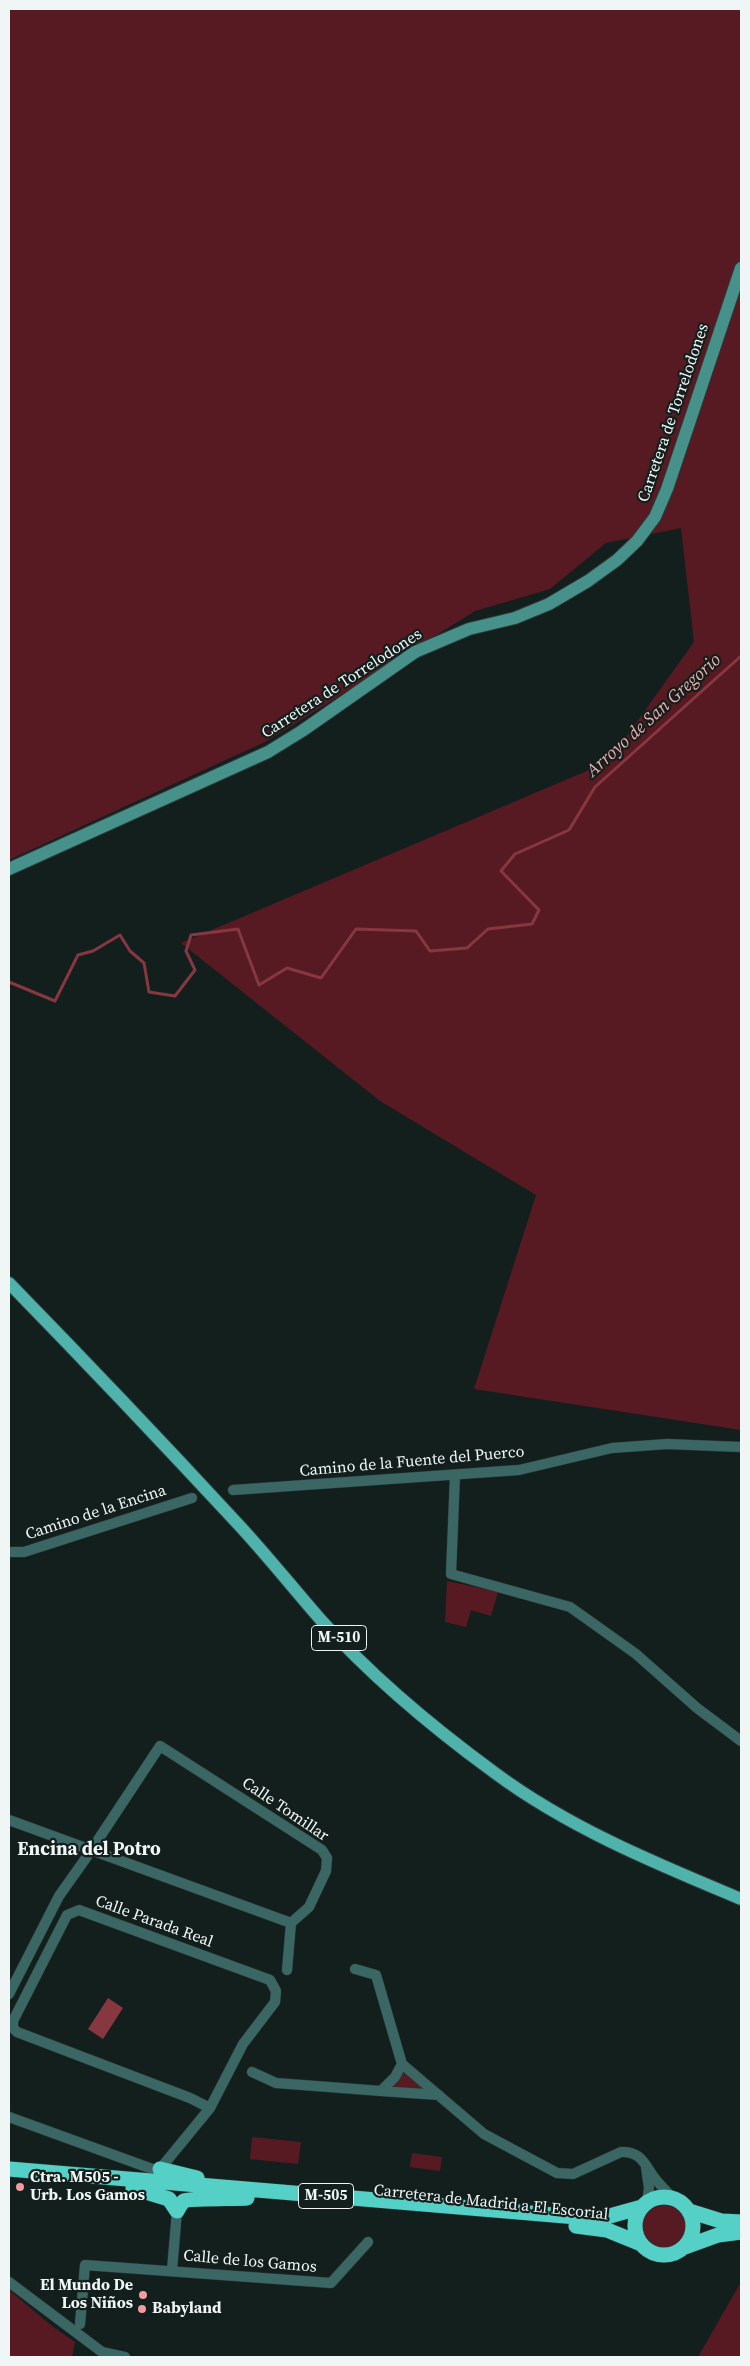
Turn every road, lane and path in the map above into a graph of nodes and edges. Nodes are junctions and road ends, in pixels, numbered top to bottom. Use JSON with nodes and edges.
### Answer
{"nodes":[{"id":1,"x":741,"y":268,"type":"edge"},
{"id":2,"x":9,"y":869,"type":"edge"},
{"id":3,"x":9,"y":1283,"type":"edge"},
{"id":4,"x":741,"y":1447,"type":"edge"},
{"id":5,"x":455,"y":1475,"type":"junction"},
{"id":6,"x":234,"y":1490,"type":"dead end"},
{"id":7,"x":192,"y":1498,"type":"dead end"},
{"id":8,"x":9,"y":1552,"type":"edge"},
{"id":9,"x":741,"y":1740,"type":"edge"},
{"id":10,"x":9,"y":1820,"type":"edge"},
{"id":11,"x":91,"y":1850,"type":"junction"},
{"id":12,"x":741,"y":1899,"type":"edge"},
{"id":13,"x":291,"y":1924,"type":"junction"},
{"id":14,"x":355,"y":1969,"type":"dead end"},
{"id":15,"x":287,"y":1970,"type":"dead end"},
{"id":16,"x":9,"y":1994,"type":"edge"},
{"id":17,"x":402,"y":2064,"type":"junction"},
{"id":18,"x":252,"y":2072,"type":"dead end"},
{"id":19,"x":381,"y":2091,"type":"junction"},
{"id":20,"x":439,"y":2095,"type":"junction"},
{"id":21,"x":210,"y":2108,"type":"junction"},
{"id":22,"x":9,"y":2117,"type":"edge"},
{"id":23,"x":644,"y":2161,"type":"junction"},
{"id":24,"x":160,"y":2169,"type":"junction"},
{"id":25,"x":9,"y":2170,"type":"edge"},
{"id":26,"x":9,"y":2178,"type":"edge"},
{"id":27,"x":219,"y":2187,"type":"junction"},
{"id":28,"x":133,"y":2188,"type":"junction"},
{"id":29,"x":247,"y":2198,"type":"junction"},
{"id":30,"x":674,"y":2198,"type":"junction"},
{"id":31,"x":644,"y":2205,"type":"junction"},
{"id":32,"x":177,"y":2211,"type":"junction"},
{"id":33,"x":689,"y":2211,"type":"junction"},
{"id":34,"x":741,"y":2222,"type":"edge"},
{"id":35,"x":741,"y":2232,"type":"edge"},
{"id":36,"x":368,"y":2242,"type":"dead end"},
{"id":37,"x":639,"y":2243,"type":"junction"},
{"id":38,"x":686,"y":2247,"type":"junction"},
{"id":39,"x":172,"y":2270,"type":"junction"},
{"id":40,"x":9,"y":2282,"type":"edge"},
{"id":41,"x":80,"y":2324,"type":"dead end"},
{"id":42,"x":125,"y":2357,"type":"edge"}],
"edges":[{"from":1,"to":2,"type":"main road","name":"Carretera de Torrelodones"},
{"from":3,"to":12,"type":"main road","number":"M-510"},
{"from":4,"to":5,"type":"street","name":"Camino de la Fuente del Puerco"},
{"from":5,"to":6,"type":"street","name":"Camino de la Fuente del Puerco"},
{"from":5,"to":9,"type":"street"},
{"from":7,"to":8,"type":"street","name":"Camino de la Encina"},
{"from":10,"to":11,"type":"street"},
{"from":11,"to":13,"type":"street"},
{"from":11,"to":13,"type":"street","name":"Calle Tomillar"},
{"from":11,"to":16,"type":"street"},
{"from":13,"to":15,"type":"street"},
{"from":14,"to":17,"type":"street"},
{"from":17,"to":19,"type":"street"},
{"from":17,"to":20,"type":"street"},
{"from":18,"to":19,"type":"street"},
{"from":19,"to":20,"type":"street"},
{"from":20,"to":23,"type":"street"},
{"from":21,"to":21,"type":"street","name":"Calle Parada Real"},
{"from":21,"to":24,"type":"street","name":"Calle Parada Real"},
{"from":22,"to":24,"type":"street"},
{"from":23,"to":30,"type":"street"},
{"from":23,"to":31,"type":"street"},
{"from":24,"to":27,"type":"highway"},
{"from":25,"to":27,"type":"highway","name":"Carretera de Madrid a El Escorial","number":"M-505"},
{"from":26,"to":28,"type":"highway","name":"Carretera de Madrid a El Escorial","number":"M-505"},
{"from":27,"to":31,"type":"highway","name":"Carretera de Madrid a El Escorial","number":"M-505"},
{"from":28,"to":29,"type":"highway","name":"Carretera de Madrid a El Escorial","number":"M-505"},
{"from":28,"to":32,"type":"highway"},
{"from":29,"to":32,"type":"highway"},
{"from":29,"to":37,"type":"highway","name":"Carretera de Madrid a El Escorial","number":"M-505"},
{"from":30,"to":31,"type":"highway","number":"M-505"},
{"from":30,"to":33,"type":"highway"},
{"from":31,"to":37,"type":"highway"},
{"from":32,"to":39,"type":"street","name":"Calle de los Gamos"},
{"from":33,"to":34,"type":"highway"},
{"from":33,"to":38,"type":"highway"},
{"from":35,"to":38,"type":"highway","number":"M-505"},
{"from":36,"to":39,"type":"street","name":"Calle de los Gamos"},
{"from":37,"to":38,"type":"highway","number":"M-505"},
{"from":39,"to":41,"type":"street","name":"Calle de los Gamos"},
{"from":40,"to":42,"type":"street"}]}
